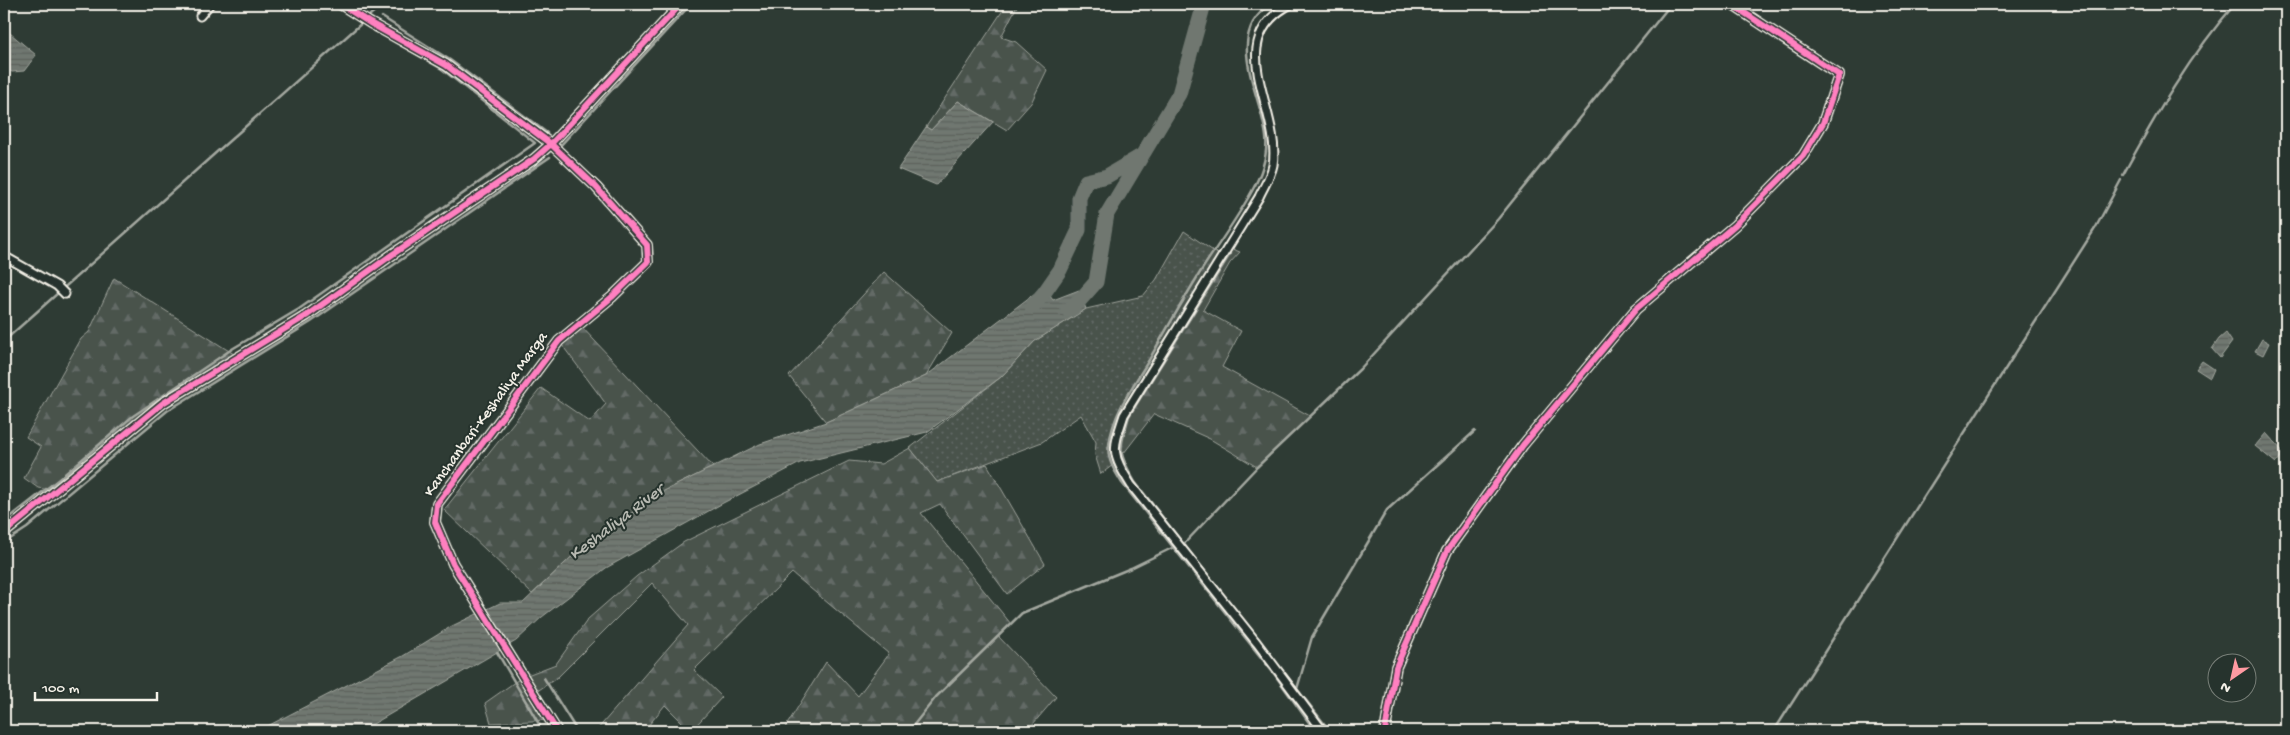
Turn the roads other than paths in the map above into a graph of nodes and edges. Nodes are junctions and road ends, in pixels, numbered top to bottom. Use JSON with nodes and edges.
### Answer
{"nodes":[{"id":1,"x":210,"y":4,"type":"edge"},
{"id":2,"x":340,"y":4,"type":"edge"},
{"id":3,"x":681,"y":4,"type":"edge"},
{"id":4,"x":1291,"y":4,"type":"edge"},
{"id":5,"x":1731,"y":4,"type":"edge"},
{"id":6,"x":200,"y":16,"type":"dead end"},
{"id":7,"x":551,"y":144,"type":"junction"},
{"id":8,"x":4,"y":256,"type":"edge"},
{"id":9,"x":65,"y":294,"type":"dead end"},
{"id":10,"x":4,"y":533,"type":"edge"},
{"id":11,"x":557,"y":731,"type":"edge"},
{"id":12,"x":1323,"y":731,"type":"edge"},
{"id":13,"x":1385,"y":731,"type":"edge"}],
"edges":[{"from":1,"to":6,"type":"street"},
{"from":2,"to":7,"type":"street","name":"Kanchanbari-Keshaliya Marga"},
{"from":3,"to":7,"type":"street"},
{"from":4,"to":12,"type":"street"},
{"from":5,"to":13,"type":"street"},
{"from":7,"to":10,"type":"street"},
{"from":7,"to":11,"type":"street","name":"Kanchanbari-Keshaliya Marga"},
{"from":8,"to":9,"type":"street"}]}
